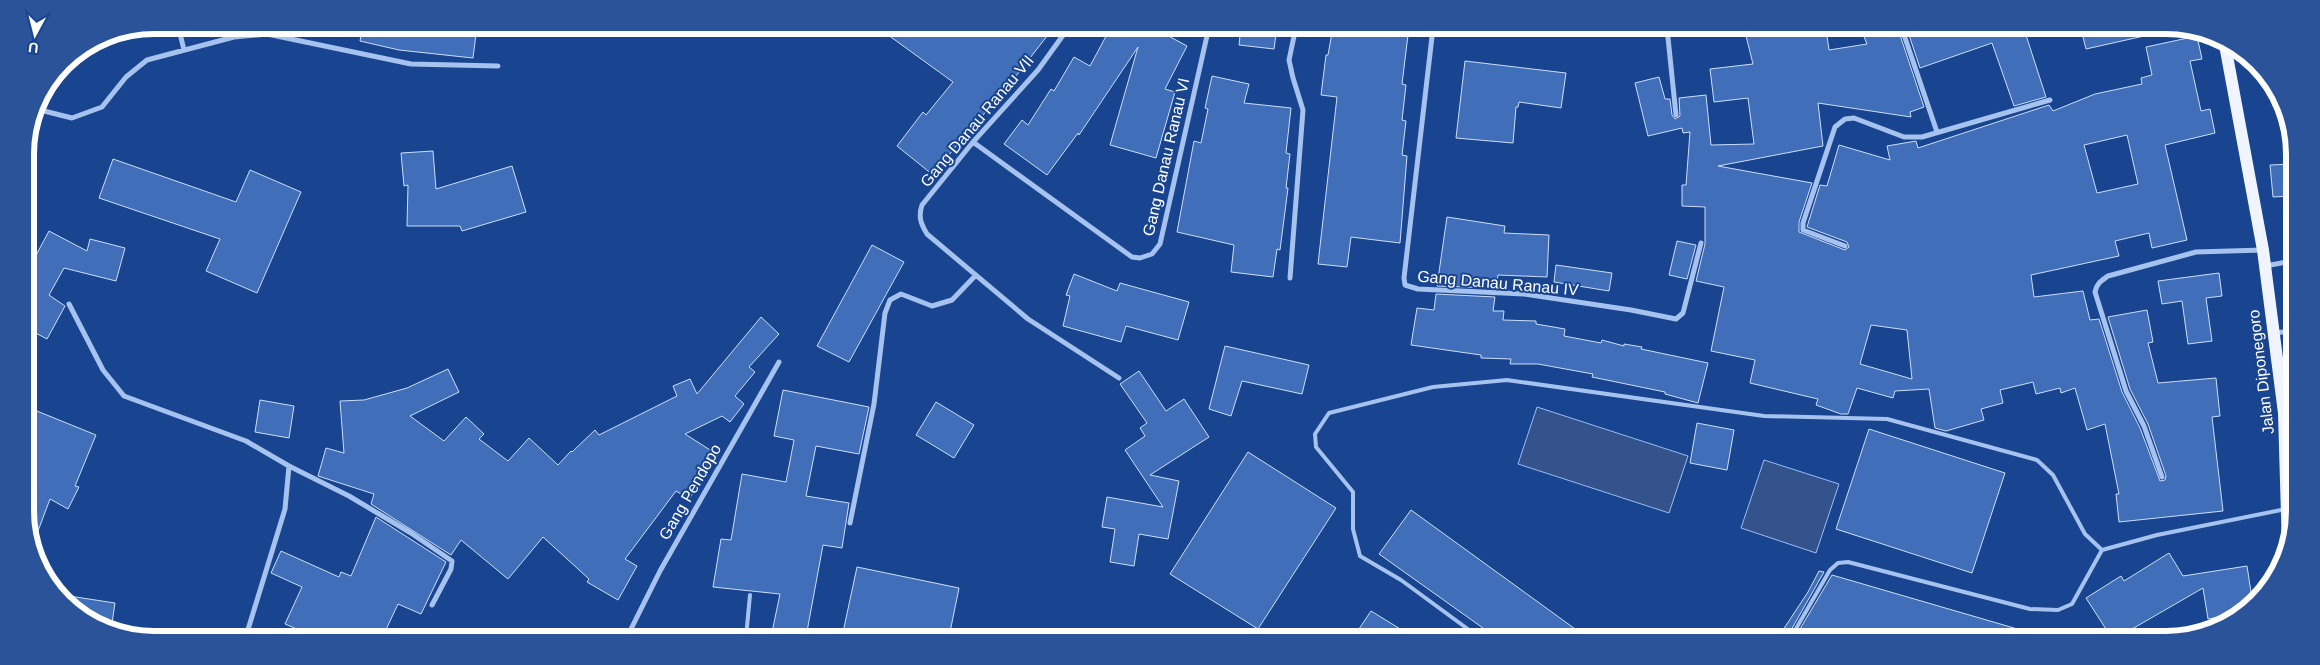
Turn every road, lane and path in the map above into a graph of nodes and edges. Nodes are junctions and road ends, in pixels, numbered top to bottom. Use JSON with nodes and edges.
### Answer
{"nodes":[{"id":1,"x":180,"y":34,"type":"edge"},
{"id":2,"x":1064,"y":34,"type":"edge"},
{"id":3,"x":1207,"y":34,"type":"edge"},
{"id":4,"x":1295,"y":34,"type":"edge"},
{"id":5,"x":1432,"y":34,"type":"edge"},
{"id":6,"x":1668,"y":34,"type":"edge"},
{"id":7,"x":1904,"y":34,"type":"edge"},
{"id":8,"x":184,"y":50,"type":"junction"},
{"id":9,"x":2227,"y":51,"type":"edge"},
{"id":10,"x":498,"y":66,"type":"dead end"},
{"id":11,"x":2050,"y":100,"type":"dead end"},
{"id":12,"x":42,"y":110,"type":"edge"},
{"id":13,"x":1676,"y":116,"type":"dead end"},
{"id":14,"x":1937,"y":132,"type":"junction"},
{"id":15,"x":973,"y":142,"type":"junction"},
{"id":16,"x":1701,"y":243,"type":"dead end"},
{"id":17,"x":1845,"y":246,"type":"dead end"},
{"id":18,"x":2263,"y":250,"type":"junction"},
{"id":19,"x":2286,"y":262,"type":"edge"},
{"id":20,"x":2265,"y":266,"type":"junction"},
{"id":21,"x":976,"y":275,"type":"junction"},
{"id":22,"x":1290,"y":278,"type":"dead end"},
{"id":23,"x":69,"y":304,"type":"dead end"},
{"id":24,"x":2286,"y":332,"type":"edge"},
{"id":25,"x":2273,"y":333,"type":"junction"},
{"id":26,"x":779,"y":362,"type":"dead end"},
{"id":27,"x":1119,"y":378,"type":"dead end"},
{"id":28,"x":2286,"y":424,"type":"edge"},
{"id":29,"x":288,"y":466,"type":"junction"},
{"id":30,"x":2162,"y":477,"type":"dead end"},
{"id":31,"x":2286,"y":509,"type":"edge"},
{"id":32,"x":850,"y":523,"type":"dead end"},
{"id":33,"x":2102,"y":550,"type":"junction"},
{"id":34,"x":750,"y":595,"type":"dead end"},
{"id":35,"x":432,"y":605,"type":"dead end"},
{"id":36,"x":248,"y":631,"type":"edge"},
{"id":37,"x":630,"y":631,"type":"edge"},
{"id":38,"x":747,"y":631,"type":"edge"},
{"id":39,"x":1470,"y":631,"type":"edge"},
{"id":40,"x":1795,"y":631,"type":"edge"}],
"edges":[{"from":1,"to":8,"type":"street"},
{"from":2,"to":15,"type":"street","name":"Gang Danau Ranau VII"},
{"from":3,"to":15,"type":"street","name":"Gang Danau Ranau VI"},
{"from":4,"to":22,"type":"street"},
{"from":5,"to":16,"type":"street","name":"Gang Danau Ranau IV"},
{"from":6,"to":13,"type":"street"},
{"from":7,"to":14,"type":"street"},
{"from":8,"to":10,"type":"street"},
{"from":8,"to":12,"type":"street"},
{"from":9,"to":18,"type":"main road","name":"Jalan Diponegoro"},
{"from":11,"to":14,"type":"street"},
{"from":14,"to":17,"type":"street"},
{"from":15,"to":21,"type":"street","name":"Gang Danau Ranau VII"},
{"from":18,"to":20,"type":"main road","name":"Jalan Diponegoro"},
{"from":18,"to":30,"type":"street"},
{"from":19,"to":20,"type":"street"},
{"from":20,"to":25,"type":"main road","name":"Jalan Diponegoro"},
{"from":21,"to":27,"type":"street","name":"Gang Danau Ranau VII"},
{"from":21,"to":32,"type":"street"},
{"from":23,"to":29,"type":"street"},
{"from":24,"to":25,"type":"street"},
{"from":25,"to":28,"type":"main road","name":"Jalan Diponegoro"},
{"from":26,"to":37,"type":"street","name":"Gang Pendopo"},
{"from":29,"to":35,"type":"street"},
{"from":29,"to":36,"type":"street"},
{"from":31,"to":33,"type":"lane"},
{"from":33,"to":39,"type":"lane"},
{"from":33,"to":40,"type":"lane"},
{"from":34,"to":38,"type":"lane"}]}
